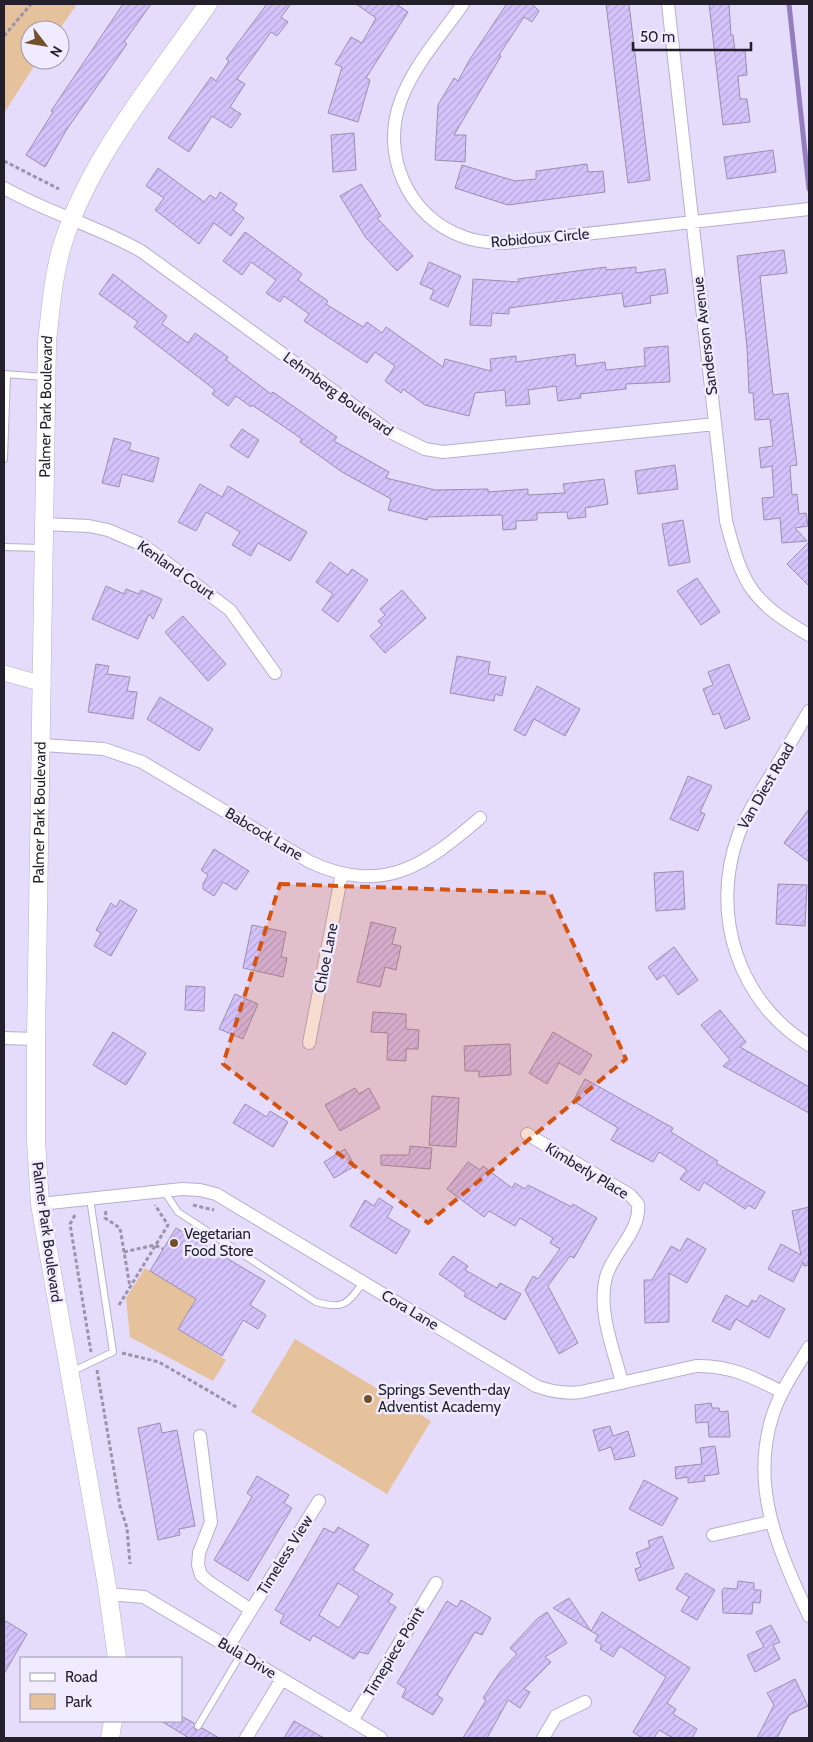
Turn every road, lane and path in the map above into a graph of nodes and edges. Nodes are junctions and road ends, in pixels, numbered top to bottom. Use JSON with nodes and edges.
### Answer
{"nodes":[{"id":1,"x":30,"y":4,"type":"edge"},
{"id":2,"x":208,"y":4,"type":"edge"},
{"id":3,"x":463,"y":4,"type":"edge"},
{"id":4,"x":668,"y":4,"type":"edge"},
{"id":5,"x":4,"y":36,"type":"edge"},
{"id":6,"x":4,"y":161,"type":"edge"},
{"id":7,"x":4,"y":188,"type":"edge"},
{"id":8,"x":59,"y":189,"type":"dead end"},
{"id":9,"x":809,"y":209,"type":"edge"},
{"id":10,"x":72,"y":220,"type":"junction"},
{"id":11,"x":692,"y":222,"type":"junction"},
{"id":12,"x":5,"y":374,"type":"edge"},
{"id":13,"x":46,"y":377,"type":"junction"},
{"id":14,"x":715,"y":424,"type":"junction"},
{"id":15,"x":4,"y":458,"type":"edge"},
{"id":16,"x":43,"y":524,"type":"junction"},
{"id":17,"x":4,"y":547,"type":"edge"},
{"id":18,"x":43,"y":548,"type":"junction"},
{"id":19,"x":809,"y":635,"type":"edge"},
{"id":20,"x":4,"y":673,"type":"edge"},
{"id":21,"x":275,"y":673,"type":"dead end"},
{"id":22,"x":43,"y":684,"type":"junction"},
{"id":23,"x":809,"y":711,"type":"edge"},
{"id":24,"x":42,"y":745,"type":"junction"},
{"id":25,"x":480,"y":818,"type":"dead end"},
{"id":26,"x":342,"y":873,"type":"junction"},
{"id":27,"x":4,"y":1038,"type":"edge"},
{"id":28,"x":36,"y":1039,"type":"junction"},
{"id":29,"x":309,"y":1043,"type":"dead end"},
{"id":30,"x":809,"y":1045,"type":"edge"},
{"id":31,"x":527,"y":1134,"type":"dead end"},
{"id":32,"x":164,"y":1191,"type":"junction"},
{"id":33,"x":90,"y":1199,"type":"junction"},
{"id":34,"x":172,"y":1202,"type":"junction"},
{"id":35,"x":40,"y":1204,"type":"junction"},
{"id":36,"x":155,"y":1205,"type":"junction"},
{"id":37,"x":145,"y":1206,"type":"dead end"},
{"id":38,"x":116,"y":1210,"type":"dead end"},
{"id":39,"x":106,"y":1211,"type":"junction"},
{"id":40,"x":218,"y":1212,"type":"dead end"},
{"id":41,"x":93,"y":1213,"type":"junction"},
{"id":42,"x":155,"y":1246,"type":"junction"},
{"id":43,"x":163,"y":1250,"type":"dead end"},
{"id":44,"x":124,"y":1252,"type":"junction"},
{"id":45,"x":363,"y":1282,"type":"junction"},
{"id":46,"x":130,"y":1287,"type":"junction"},
{"id":47,"x":118,"y":1305,"type":"dead end"},
{"id":48,"x":809,"y":1347,"type":"edge"},
{"id":49,"x":113,"y":1352,"type":"junction"},
{"id":50,"x":93,"y":1361,"type":"junction"},
{"id":51,"x":69,"y":1373,"type":"junction"},
{"id":52,"x":622,"y":1383,"type":"junction"},
{"id":53,"x":782,"y":1392,"type":"junction"},
{"id":54,"x":238,"y":1408,"type":"dead end"},
{"id":55,"x":200,"y":1436,"type":"dead end"},
{"id":56,"x":319,"y":1501,"type":"dead end"},
{"id":57,"x":770,"y":1522,"type":"junction"},
{"id":58,"x":712,"y":1535,"type":"dead end"},
{"id":59,"x":130,"y":1564,"type":"dead end"},
{"id":60,"x":436,"y":1583,"type":"dead end"},
{"id":61,"x":108,"y":1594,"type":"junction"},
{"id":62,"x":251,"y":1610,"type":"junction"},
{"id":63,"x":809,"y":1616,"type":"edge"},
{"id":64,"x":228,"y":1647,"type":"junction"},
{"id":65,"x":241,"y":1654,"type":"junction"},
{"id":66,"x":116,"y":1657,"type":"edge"},
{"id":67,"x":282,"y":1679,"type":"junction"},
{"id":68,"x":585,"y":1702,"type":"dead end"},
{"id":69,"x":352,"y":1721,"type":"junction"},
{"id":70,"x":113,"y":1722,"type":"edge"},
{"id":71,"x":198,"y":1726,"type":"dead end"},
{"id":72,"x":110,"y":1738,"type":"edge"},
{"id":73,"x":246,"y":1738,"type":"edge"},
{"id":74,"x":381,"y":1738,"type":"edge"},
{"id":75,"x":543,"y":1738,"type":"edge"}],
"edges":[{"from":1,"to":5,"type":"path"},
{"from":2,"to":10,"type":"main road","name":"Palmer Park Boulevard"},
{"from":3,"to":11,"type":"street","name":"Robidoux Circle"},
{"from":4,"to":11,"type":"street","name":"Sanderson Avenue"},
{"from":6,"to":8,"type":"path"},
{"from":7,"to":10,"type":"street","name":"Lehmberg Boulevard"},
{"from":9,"to":11,"type":"street","name":"Robidoux Circle"},
{"from":10,"to":13,"type":"main road","name":"Palmer Park Boulevard"},
{"from":10,"to":14,"type":"street","name":"Lehmberg Boulevard"},
{"from":11,"to":14,"type":"street","name":"Sanderson Avenue"},
{"from":12,"to":13,"type":"lane"},
{"from":12,"to":15,"type":"lane"},
{"from":13,"to":16,"type":"main road","name":"Palmer Park Boulevard"},
{"from":14,"to":19,"type":"street","name":"Sanderson Avenue"},
{"from":16,"to":18,"type":"main road","name":"Palmer Park Boulevard"},
{"from":16,"to":21,"type":"street","name":"Kenland Court"},
{"from":17,"to":18,"type":"lane"},
{"from":18,"to":22,"type":"main road","name":"Palmer Park Boulevard"},
{"from":20,"to":22,"type":"street"},
{"from":22,"to":24,"type":"main road","name":"Palmer Park Boulevard"},
{"from":23,"to":30,"type":"street","name":"Van Diest Road"},
{"from":24,"to":26,"type":"street","name":"Babcock Lane"},
{"from":24,"to":28,"type":"main road","name":"Palmer Park Boulevard"},
{"from":25,"to":26,"type":"street","name":"Babcock Lane"},
{"from":26,"to":29,"type":"street","name":"Chloe Lane"},
{"from":27,"to":28,"type":"street"},
{"from":28,"to":35,"type":"main road","name":"Palmer Park Boulevard"},
{"from":31,"to":52,"type":"street","name":"Kimberly Place"},
{"from":32,"to":33,"type":"street","name":"Cora Lane"},
{"from":32,"to":34,"type":"lane"},
{"from":32,"to":45,"type":"street","name":"Cora Lane"},
{"from":33,"to":35,"type":"street","name":"Cora Lane"},
{"from":33,"to":41,"type":"lane"},
{"from":34,"to":36,"type":"path"},
{"from":34,"to":40,"type":"path"},
{"from":34,"to":45,"type":"lane"},
{"from":35,"to":51,"type":"main road","name":"Palmer Park Boulevard"},
{"from":36,"to":37,"type":"path"},
{"from":36,"to":42,"type":"path"},
{"from":38,"to":39,"type":"path"},
{"from":39,"to":41,"type":"path"},
{"from":39,"to":44,"type":"path"},
{"from":41,"to":49,"type":"lane"},
{"from":41,"to":50,"type":"path"},
{"from":42,"to":43,"type":"path"},
{"from":42,"to":44,"type":"path"},
{"from":42,"to":46,"type":"path"},
{"from":44,"to":46,"type":"path"},
{"from":45,"to":52,"type":"street","name":"Cora Lane"},
{"from":46,"to":47,"type":"path"},
{"from":48,"to":53,"type":"street"},
{"from":49,"to":50,"type":"lane"},
{"from":49,"to":54,"type":"path"},
{"from":50,"to":51,"type":"lane"},
{"from":50,"to":59,"type":"path"},
{"from":51,"to":61,"type":"main road","name":"Palmer Park Boulevard"},
{"from":52,"to":53,"type":"street","name":"Cora Lane"},
{"from":53,"to":57,"type":"street"},
{"from":55,"to":62,"type":"street","name":"Timeless View"},
{"from":56,"to":62,"type":"street","name":"Timeless View"},
{"from":57,"to":58,"type":"street"},
{"from":57,"to":63,"type":"street"},
{"from":60,"to":69,"type":"street","name":"Timepiece Point"},
{"from":61,"to":64,"type":"street","name":"Bula Drive"},
{"from":61,"to":66,"type":"main road","name":"Palmer Park Boulevard"},
{"from":62,"to":64,"type":"street","name":"Timeless View"},
{"from":64,"to":65,"type":"street","name":"Bula Drive"},
{"from":65,"to":67,"type":"street","name":"Bula Drive"},
{"from":65,"to":71,"type":"lane"},
{"from":67,"to":69,"type":"street","name":"Bula Drive"},
{"from":67,"to":73,"type":"street"},
{"from":68,"to":75,"type":"street"},
{"from":69,"to":74,"type":"street","name":"Bula Drive"},
{"from":70,"to":72,"type":"main road"}]}
